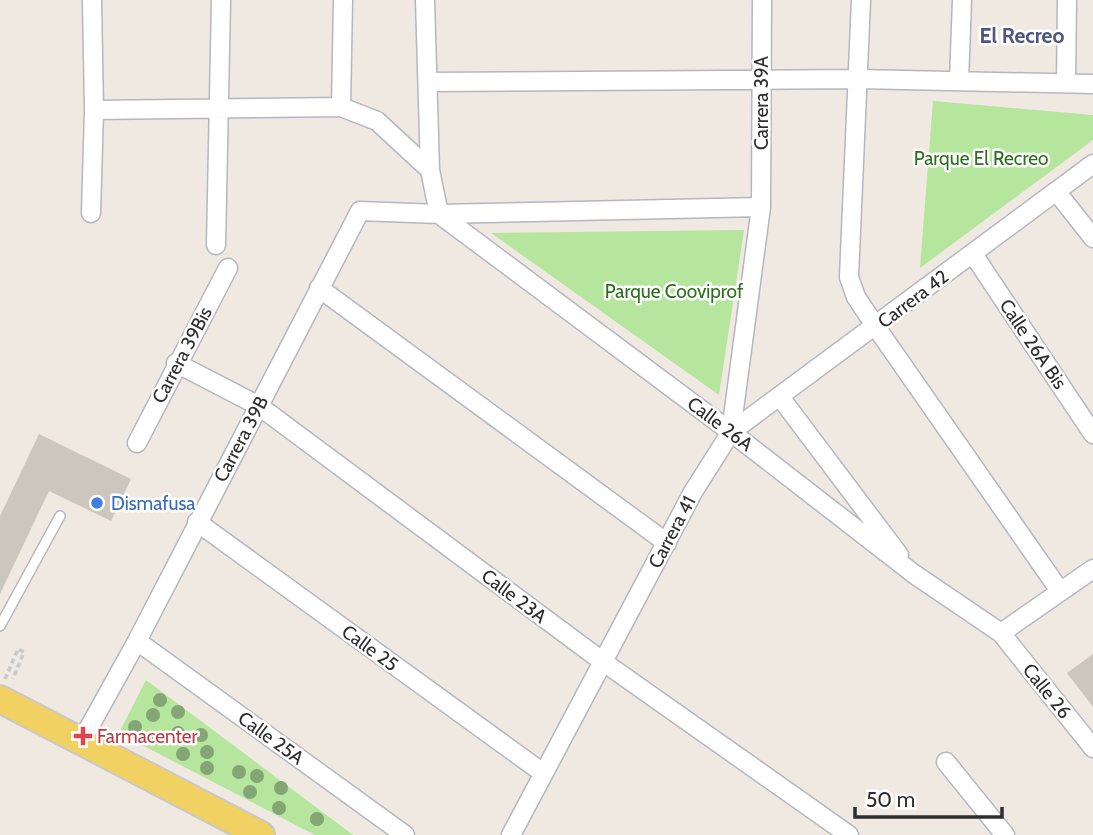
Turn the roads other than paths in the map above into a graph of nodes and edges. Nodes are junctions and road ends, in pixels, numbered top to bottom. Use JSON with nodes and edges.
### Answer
{"nodes":[{"id":1,"x":92,"y":0,"type":"edge"},
{"id":2,"x":221,"y":0,"type":"edge"},
{"id":3,"x":343,"y":0,"type":"edge"},
{"id":4,"x":425,"y":0,"type":"edge"},
{"id":5,"x":762,"y":0,"type":"edge"},
{"id":6,"x":861,"y":0,"type":"edge"},
{"id":7,"x":962,"y":0,"type":"edge"},
{"id":8,"x":1067,"y":0,"type":"edge"},
{"id":9,"x":858,"y":79,"type":"junction"},
{"id":10,"x":761,"y":80,"type":"junction"},
{"id":11,"x":959,"y":81,"type":"junction"},
{"id":12,"x":429,"y":82,"type":"junction"},
{"id":13,"x":1066,"y":82,"type":"junction"},
{"id":14,"x":1093,"y":85,"type":"edge"},
{"id":15,"x":341,"y":107,"type":"junction"},
{"id":16,"x":220,"y":109,"type":"junction"},
{"id":17,"x":94,"y":110,"type":"junction"},
{"id":18,"x":1093,"y":164,"type":"edge"},
{"id":19,"x":430,"y":170,"type":"junction"},
{"id":20,"x":1056,"y":191,"type":"junction"},
{"id":21,"x":761,"y":207,"type":"junction"},
{"id":22,"x":91,"y":214,"type":"dead end"},
{"id":23,"x":439,"y":214,"type":"junction"},
{"id":24,"x":1093,"y":238,"type":"edge"},
{"id":25,"x":216,"y":245,"type":"dead end"},
{"id":26,"x":974,"y":254,"type":"junction"},
{"id":27,"x":228,"y":268,"type":"dead end"},
{"id":28,"x":319,"y":288,"type":"junction"},
{"id":29,"x":876,"y":327,"type":"junction"},
{"id":30,"x":176,"y":363,"type":"junction"},
{"id":31,"x":779,"y":397,"type":"junction"},
{"id":32,"x":259,"y":406,"type":"junction"},
{"id":33,"x":731,"y":432,"type":"junction"},
{"id":34,"x":1093,"y":434,"type":"edge"},
{"id":35,"x":136,"y":443,"type":"dead end"},
{"id":36,"x":60,"y":516,"type":"dead end"},
{"id":37,"x":197,"y":522,"type":"junction"},
{"id":38,"x":667,"y":543,"type":"junction"},
{"id":39,"x":1093,"y":569,"type":"edge"},
{"id":40,"x":914,"y":574,"type":"junction"},
{"id":41,"x":1060,"y":591,"type":"junction"},
{"id":42,"x":0,"y":625,"type":"edge"},
{"id":43,"x":1001,"y":633,"type":"junction"},
{"id":44,"x":137,"y":641,"type":"junction"},
{"id":45,"x":602,"y":661,"type":"junction"},
{"id":46,"x":3,"y":693,"type":"edge"},
{"id":47,"x":81,"y":741,"type":"junction"},
{"id":48,"x":1093,"y":748,"type":"edge"},
{"id":49,"x":946,"y":762,"type":"dead end"},
{"id":50,"x":543,"y":773,"type":"junction"},
{"id":51,"x":261,"y":835,"type":"edge"},
{"id":52,"x":405,"y":835,"type":"edge"},
{"id":53,"x":511,"y":835,"type":"edge"},
{"id":54,"x":849,"y":835,"type":"edge"},
{"id":55,"x":1005,"y":835,"type":"edge"}],
"edges":[{"from":1,"to":17,"type":"street"},
{"from":2,"to":16,"type":"street"},
{"from":3,"to":15,"type":"street"},
{"from":4,"to":12,"type":"street"},
{"from":5,"to":10,"type":"street","name":"Carrera 39A"},
{"from":6,"to":9,"type":"street"},
{"from":7,"to":11,"type":"street"},
{"from":8,"to":13,"type":"street"},
{"from":9,"to":10,"type":"street"},
{"from":9,"to":11,"type":"street"},
{"from":9,"to":29,"type":"street"},
{"from":10,"to":12,"type":"street"},
{"from":10,"to":21,"type":"street","name":"Carrera 39A"},
{"from":11,"to":13,"type":"street"},
{"from":12,"to":19,"type":"street"},
{"from":13,"to":14,"type":"street"},
{"from":15,"to":16,"type":"street"},
{"from":15,"to":19,"type":"street"},
{"from":16,"to":17,"type":"street"},
{"from":16,"to":25,"type":"street"},
{"from":17,"to":22,"type":"street"},
{"from":18,"to":20,"type":"street","name":"Carrera 42"},
{"from":19,"to":23,"type":"street"},
{"from":20,"to":24,"type":"street"},
{"from":20,"to":26,"type":"street","name":"Carrera 42"},
{"from":21,"to":23,"type":"street"},
{"from":21,"to":33,"type":"street","name":"Carrera 41"},
{"from":23,"to":28,"type":"street","name":"Carrera 39B"},
{"from":23,"to":33,"type":"street","name":"Calle 26A"},
{"from":26,"to":29,"type":"street","name":"Carrera 42"},
{"from":26,"to":34,"type":"street","name":"Calle 26A Bis"},
{"from":27,"to":30,"type":"street","name":"Carrera 39Bis"},
{"from":28,"to":32,"type":"street","name":"Carrera 39B"},
{"from":28,"to":38,"type":"street"},
{"from":29,"to":31,"type":"street","name":"Carrera 42"},
{"from":29,"to":41,"type":"street"},
{"from":30,"to":32,"type":"street","name":"Calle 23A"},
{"from":30,"to":35,"type":"street","name":"Carrera 39Bis"},
{"from":31,"to":33,"type":"street","name":"Carrera 42"},
{"from":31,"to":40,"type":"street"},
{"from":32,"to":37,"type":"street","name":"Carrera 39B"},
{"from":32,"to":45,"type":"street","name":"Calle 23A"},
{"from":33,"to":38,"type":"street","name":"Carrera 41"},
{"from":33,"to":40,"type":"street","name":"Calle 26A"},
{"from":36,"to":42,"type":"lane"},
{"from":37,"to":44,"type":"street","name":"Carrera 39B"},
{"from":37,"to":50,"type":"street","name":"Calle 25"},
{"from":38,"to":45,"type":"street","name":"Carrera 41"},
{"from":39,"to":41,"type":"street"},
{"from":40,"to":43,"type":"street","name":"Calle 26A"},
{"from":41,"to":43,"type":"street"},
{"from":43,"to":48,"type":"street","name":"Calle 26"},
{"from":44,"to":47,"type":"street","name":"Carrera 39B"},
{"from":44,"to":52,"type":"street","name":"Calle 25A"},
{"from":45,"to":50,"type":"street","name":"Carrera 41"},
{"from":45,"to":54,"type":"street","name":"Calle 23A"},
{"from":46,"to":47,"type":"main road"},
{"from":47,"to":51,"type":"main road"},
{"from":49,"to":55,"type":"street"},
{"from":50,"to":53,"type":"street","name":"Carrera 41"}]}
